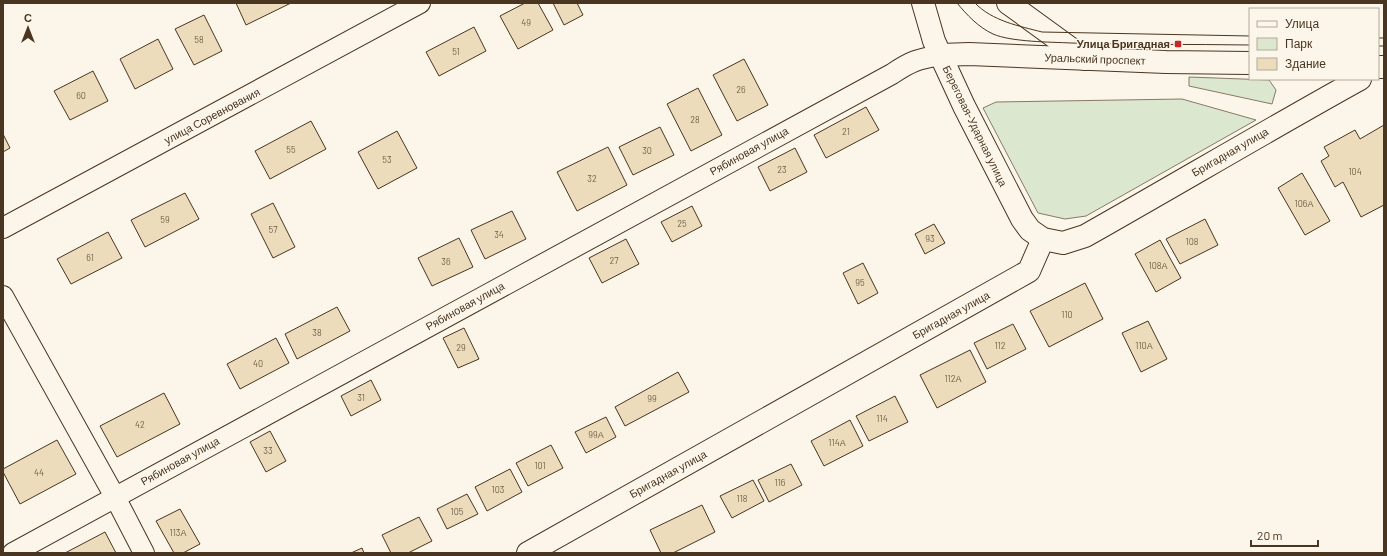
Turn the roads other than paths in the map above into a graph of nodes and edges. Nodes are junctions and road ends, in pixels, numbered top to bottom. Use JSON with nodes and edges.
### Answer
{"nodes":[{"id":1,"x":420,"y":3,"type":"edge"},
{"id":2,"x":923,"y":3,"type":"edge"},
{"id":3,"x":1011,"y":4,"type":"edge"},
{"id":4,"x":941,"y":55,"type":"junction"},
{"id":5,"x":1085,"y":59,"type":"junction"},
{"id":6,"x":1249,"y":63,"type":"edge"},
{"id":7,"x":1358,"y":80,"type":"edge"},
{"id":8,"x":3,"y":228,"type":"edge"},
{"id":9,"x":1043,"y":239,"type":"junction"},
{"id":10,"x":3,"y":296,"type":"edge"},
{"id":11,"x":115,"y":497,"type":"junction"},
{"id":12,"x":13,"y":553,"type":"edge"},
{"id":13,"x":144,"y":553,"type":"edge"},
{"id":14,"x":528,"y":553,"type":"edge"}],
"edges":[{"from":1,"to":8,"type":"street","name":"улица Соревнования"},
{"from":2,"to":4,"type":"main road","name":"Береговая-Ударная улица"},
{"from":3,"to":5,"type":"main road"},
{"from":4,"to":5,"type":"main road","name":"Уральский проспект"},
{"from":4,"to":9,"type":"main road","name":"Береговая-Ударная улица"},
{"from":4,"to":11,"type":"street","name":"Рябиновая улица"},
{"from":5,"to":6,"type":"main road","name":"Уральский проспект"},
{"from":7,"to":9,"type":"main road","name":"Бригадная улица"},
{"from":9,"to":14,"type":"main road","name":"Бригадная улица"},
{"from":10,"to":11,"type":"street"},
{"from":11,"to":12,"type":"street","name":"Рябиновая улица"},
{"from":11,"to":13,"type":"street"}]}
